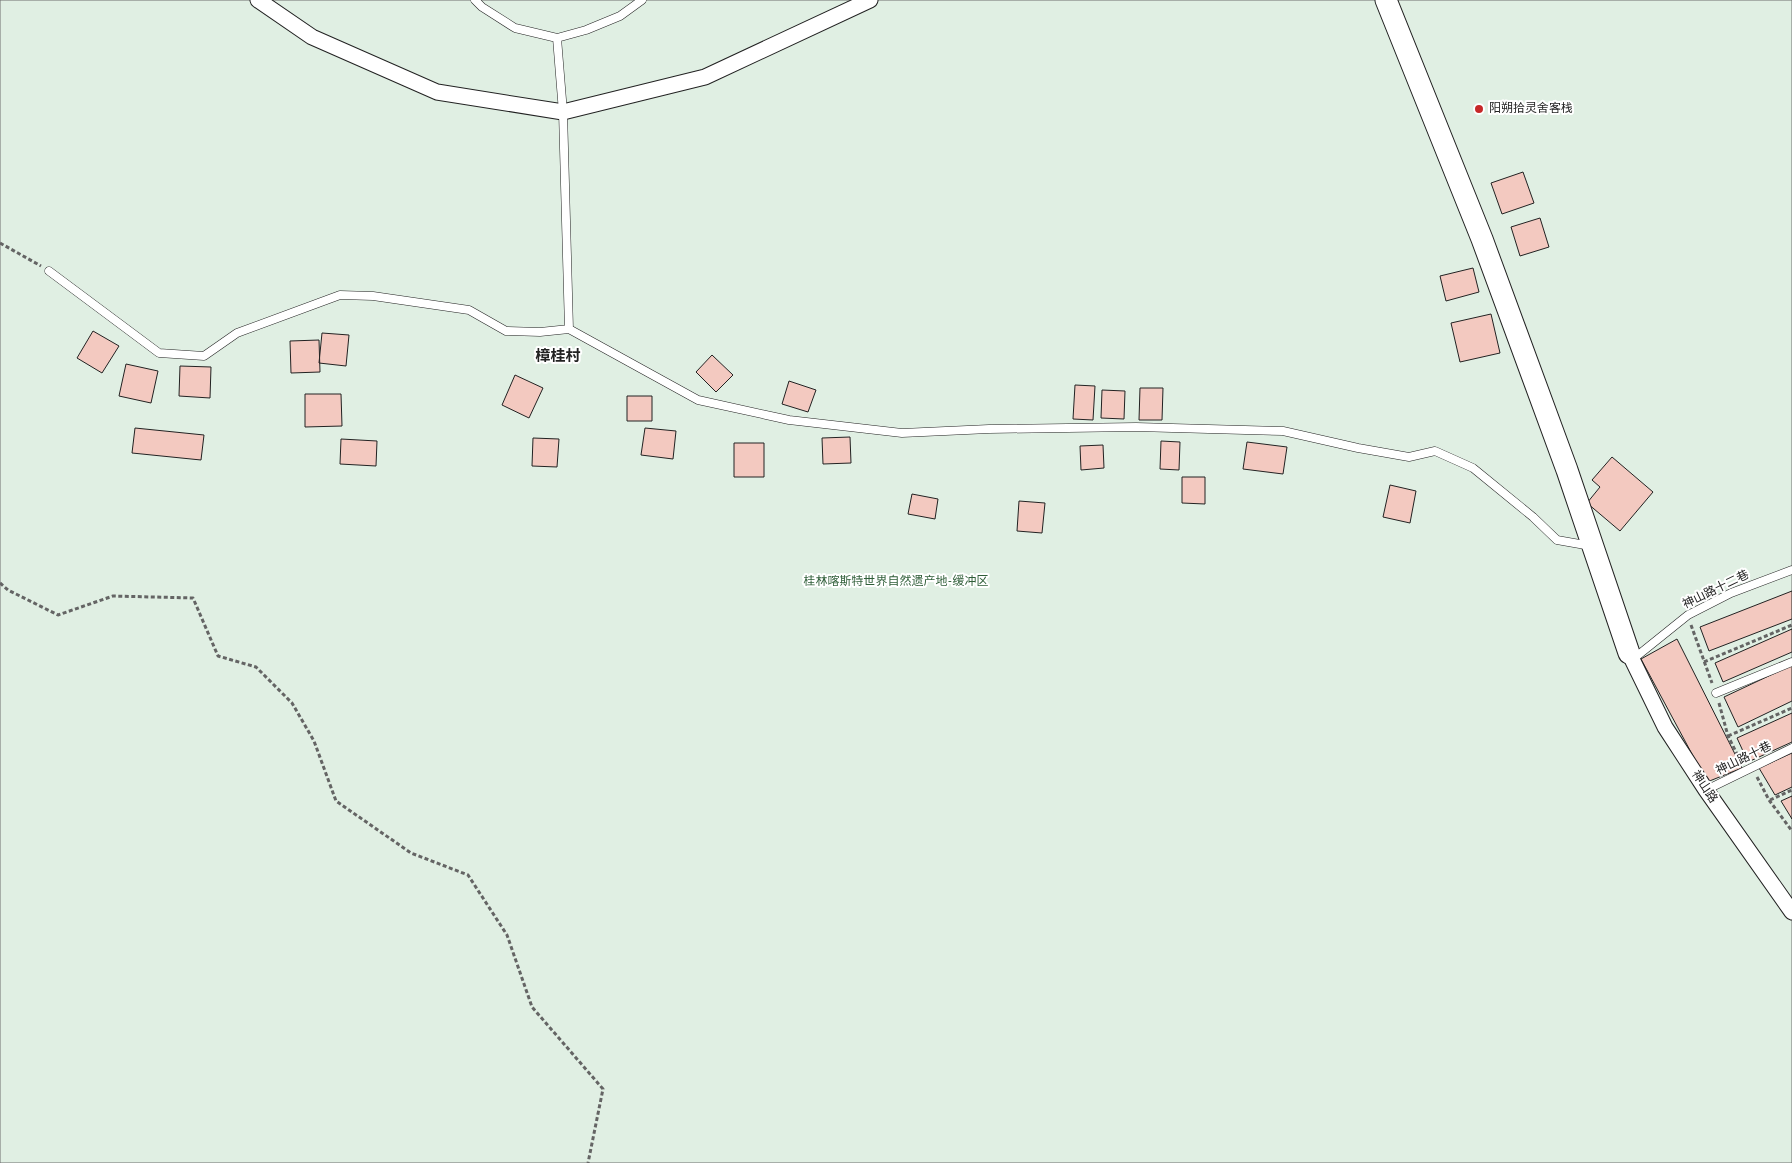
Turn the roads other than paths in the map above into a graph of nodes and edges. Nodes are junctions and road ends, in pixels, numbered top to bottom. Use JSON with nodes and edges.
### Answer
{"nodes":[{"id":1,"x":258,"y":0,"type":"edge"},
{"id":2,"x":475,"y":0,"type":"edge"},
{"id":3,"x":642,"y":0,"type":"edge"},
{"id":4,"x":870,"y":0,"type":"edge"},
{"id":5,"x":1386,"y":0,"type":"edge"},
{"id":6,"x":557,"y":38,"type":"junction"},
{"id":7,"x":563,"y":112,"type":"junction"},
{"id":8,"x":49,"y":271,"type":"road end"},
{"id":9,"x":569,"y":329,"type":"junction"},
{"id":10,"x":1593,"y":546,"type":"junction"},
{"id":11,"x":1792,"y":570,"type":"edge"},
{"id":12,"x":1630,"y":656,"type":"junction"},
{"id":13,"x":1792,"y":662,"type":"edge"},
{"id":14,"x":1716,"y":693,"type":"road end"},
{"id":15,"x":1792,"y":748,"type":"edge"},
{"id":16,"x":1706,"y":790,"type":"junction"},
{"id":17,"x":1792,"y":912,"type":"edge"}],
"edges":[{"from":1,"to":7,"type":"street"},
{"from":2,"to":6,"type":"lane"},
{"from":3,"to":6,"type":"lane"},
{"from":4,"to":7,"type":"street"},
{"from":5,"to":10,"type":"main road"},
{"from":6,"to":7,"type":"lane"},
{"from":7,"to":9,"type":"lane"},
{"from":8,"to":9,"type":"lane"},
{"from":9,"to":10,"type":"lane"},
{"from":10,"to":12,"type":"main road"},
{"from":11,"to":12,"type":"lane","name":"神山路十二巷"},
{"from":12,"to":16,"type":"street","name":"神山路"},
{"from":13,"to":14,"type":"lane"},
{"from":15,"to":16,"type":"lane","name":"神山路十巷"},
{"from":16,"to":17,"type":"street","name":"神山路"}]}
